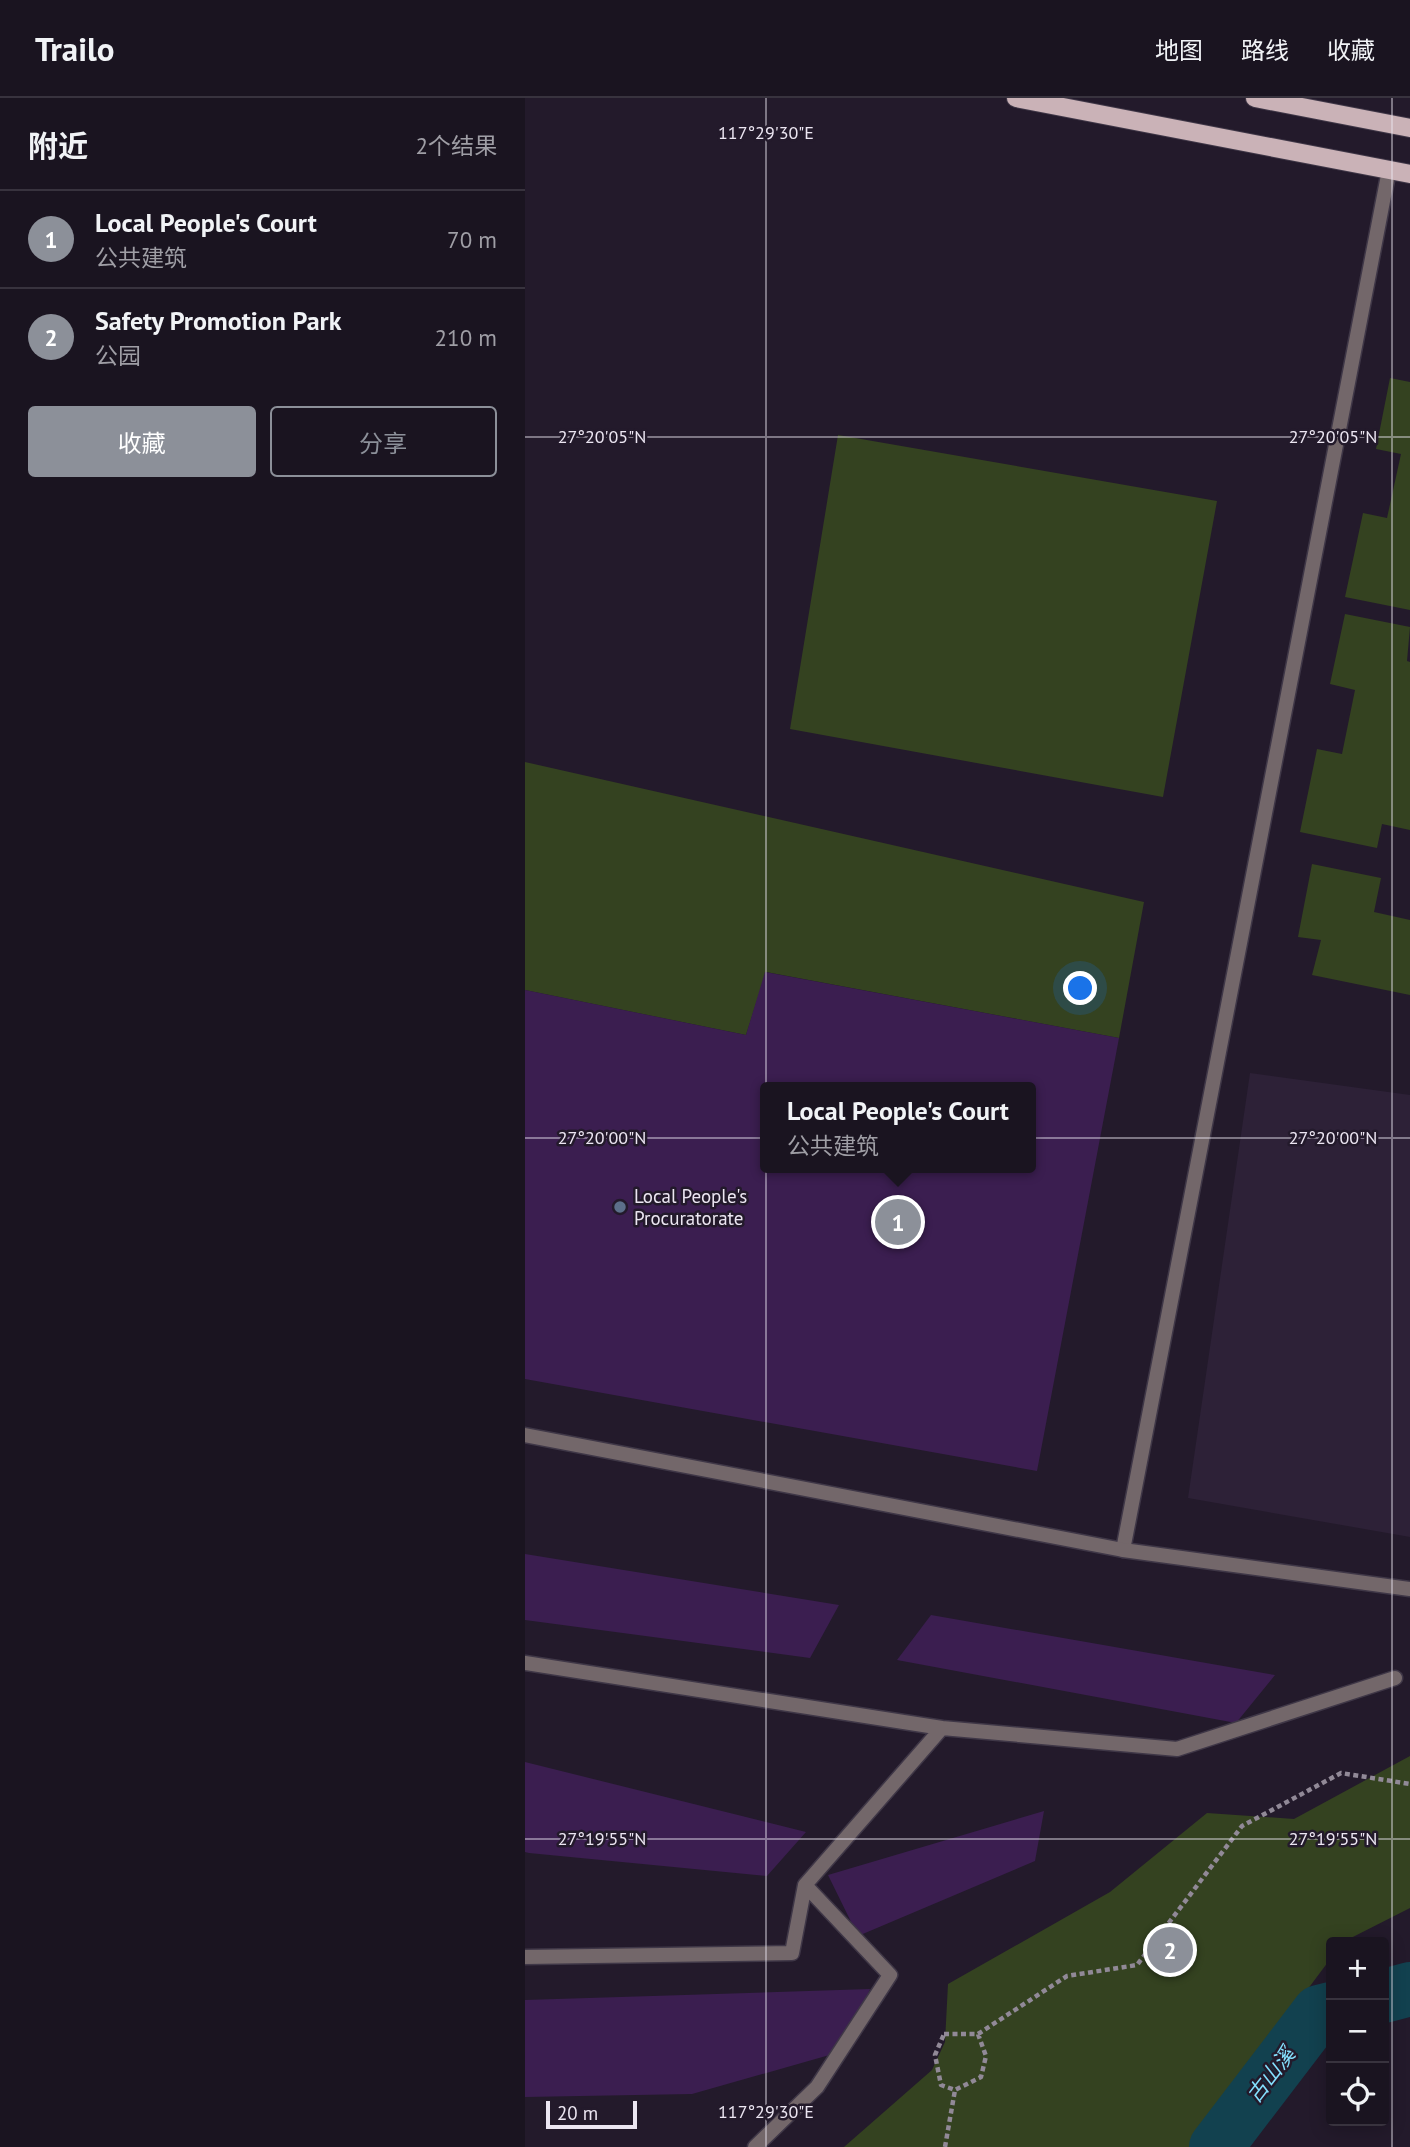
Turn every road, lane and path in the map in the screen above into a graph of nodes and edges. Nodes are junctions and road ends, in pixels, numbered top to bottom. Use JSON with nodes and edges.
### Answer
{"nodes":[{"id":1,"x":1016,"y":98,"type":"edge"},
{"id":2,"x":1255,"y":98,"type":"edge"},
{"id":3,"x":1410,"y":128,"type":"edge"},
{"id":4,"x":1389,"y":170,"type":"junction"},
{"id":5,"x":1410,"y":174,"type":"edge"},
{"id":6,"x":525,"y":1436,"type":"edge"},
{"id":7,"x":1123,"y":1550,"type":"junction"},
{"id":8,"x":1410,"y":1590,"type":"edge"},
{"id":9,"x":525,"y":1663,"type":"edge"},
{"id":10,"x":1395,"y":1678,"type":"dead end"},
{"id":11,"x":942,"y":1728,"type":"junction"},
{"id":12,"x":1410,"y":1784,"type":"edge"},
{"id":13,"x":805,"y":1885,"type":"junction"},
{"id":14,"x":525,"y":1957,"type":"edge"},
{"id":15,"x":978,"y":2034,"type":"junction"},
{"id":16,"x":955,"y":2090,"type":"junction"},
{"id":17,"x":755,"y":2147,"type":"edge"},
{"id":18,"x":945,"y":2147,"type":"edge"}],
"edges":[{"from":1,"to":4,"type":"main road"},
{"from":2,"to":3,"type":"main road"},
{"from":4,"to":5,"type":"main road"},
{"from":4,"to":7,"type":"street"},
{"from":6,"to":7,"type":"street"},
{"from":7,"to":8,"type":"street"},
{"from":9,"to":11,"type":"street"},
{"from":10,"to":11,"type":"street"},
{"from":11,"to":13,"type":"street"},
{"from":12,"to":15,"type":"path"},
{"from":13,"to":14,"type":"street"},
{"from":13,"to":17,"type":"street"},
{"from":15,"to":16,"type":"path"},
{"from":15,"to":16,"type":"path"},
{"from":16,"to":18,"type":"path"}]}
